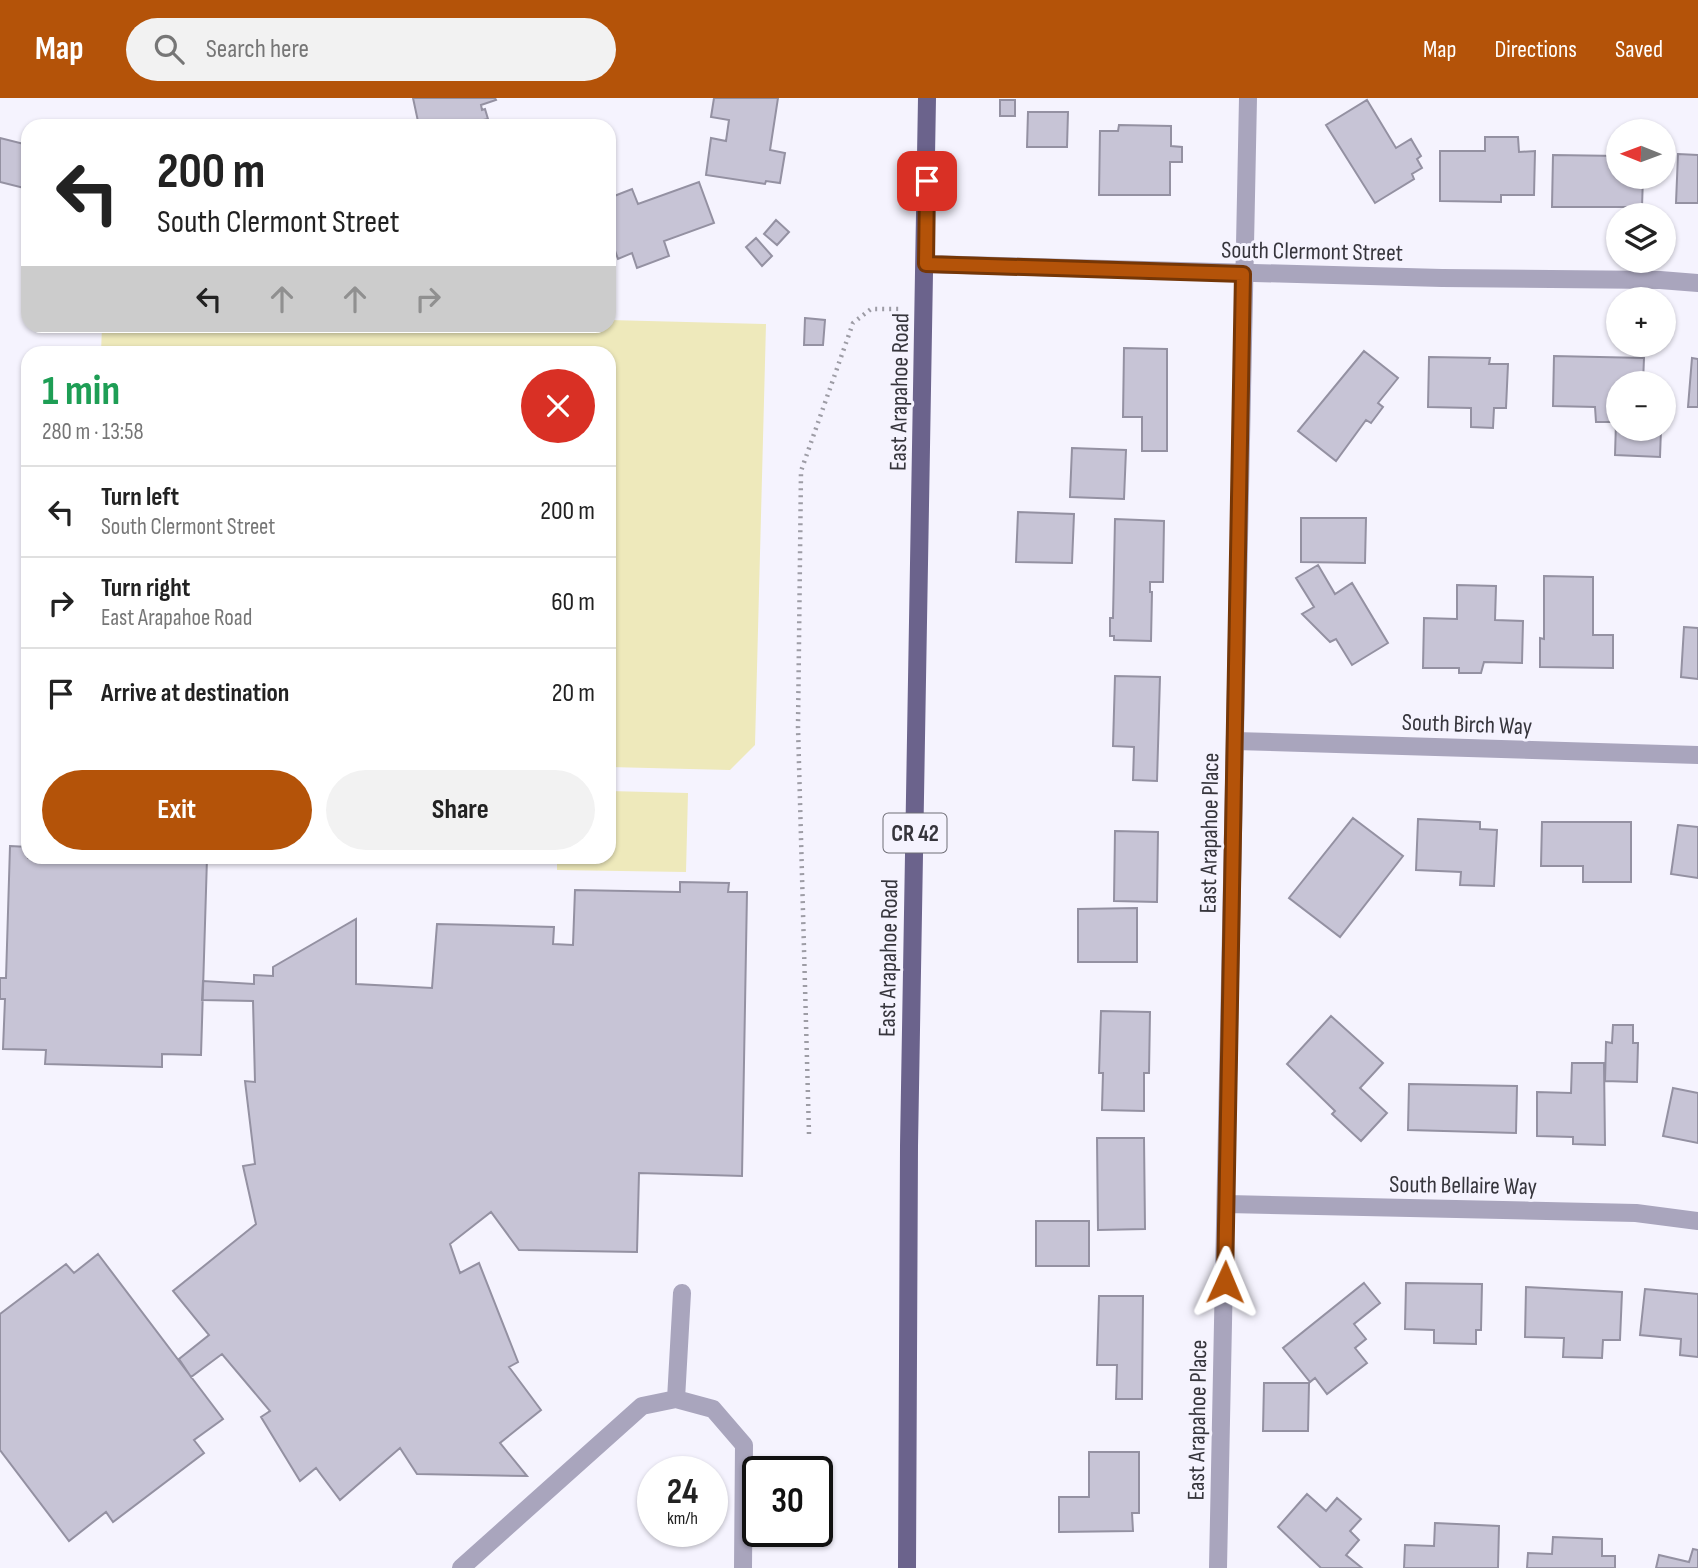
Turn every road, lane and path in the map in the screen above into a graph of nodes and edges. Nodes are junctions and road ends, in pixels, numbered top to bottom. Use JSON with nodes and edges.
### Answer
{"nodes":[{"id":1,"x":927,"y":98,"type":"edge"},
{"id":2,"x":1248,"y":98,"type":"edge"},
{"id":3,"x":926,"y":264,"type":"junction"},
{"id":4,"x":1243,"y":274,"type":"junction"},
{"id":5,"x":1698,"y":283,"type":"edge"},
{"id":6,"x":925,"y":308,"type":"junction"},
{"id":7,"x":1235,"y":741,"type":"junction"},
{"id":8,"x":1698,"y":755,"type":"edge"},
{"id":9,"x":809,"y":1134,"type":"dead end"},
{"id":10,"x":1227,"y":1204,"type":"junction"},
{"id":11,"x":1698,"y":1221,"type":"edge"},
{"id":12,"x":682,"y":1293,"type":"dead end"},
{"id":13,"x":676,"y":1399,"type":"junction"},
{"id":14,"x":461,"y":1568,"type":"edge"},
{"id":15,"x":743,"y":1568,"type":"edge"},
{"id":16,"x":906,"y":1568,"type":"edge"},
{"id":17,"x":1218,"y":1568,"type":"edge"}],
"edges":[{"from":1,"to":3,"type":"main road","name":"East Arapahoe Road","number":"CR 42"},
{"from":2,"to":4,"type":"street","name":"East Arapahoe Place"},
{"from":3,"to":4,"type":"street","name":"South Clermont Street"},
{"from":3,"to":6,"type":"main road","name":"East Arapahoe Road","number":"CR 42"},
{"from":4,"to":5,"type":"street","name":"South Clermont Street"},
{"from":4,"to":7,"type":"street","name":"East Arapahoe Place"},
{"from":6,"to":9,"type":"path"},
{"from":6,"to":16,"type":"main road","name":"East Arapahoe Road","number":"CR 42"},
{"from":7,"to":8,"type":"street","name":"South Birch Way"},
{"from":7,"to":10,"type":"street","name":"East Arapahoe Place"},
{"from":10,"to":11,"type":"street","name":"South Bellaire Way"},
{"from":10,"to":17,"type":"street","name":"East Arapahoe Place"},
{"from":12,"to":13,"type":"street"},
{"from":13,"to":14,"type":"street"},
{"from":13,"to":15,"type":"street"}]}
